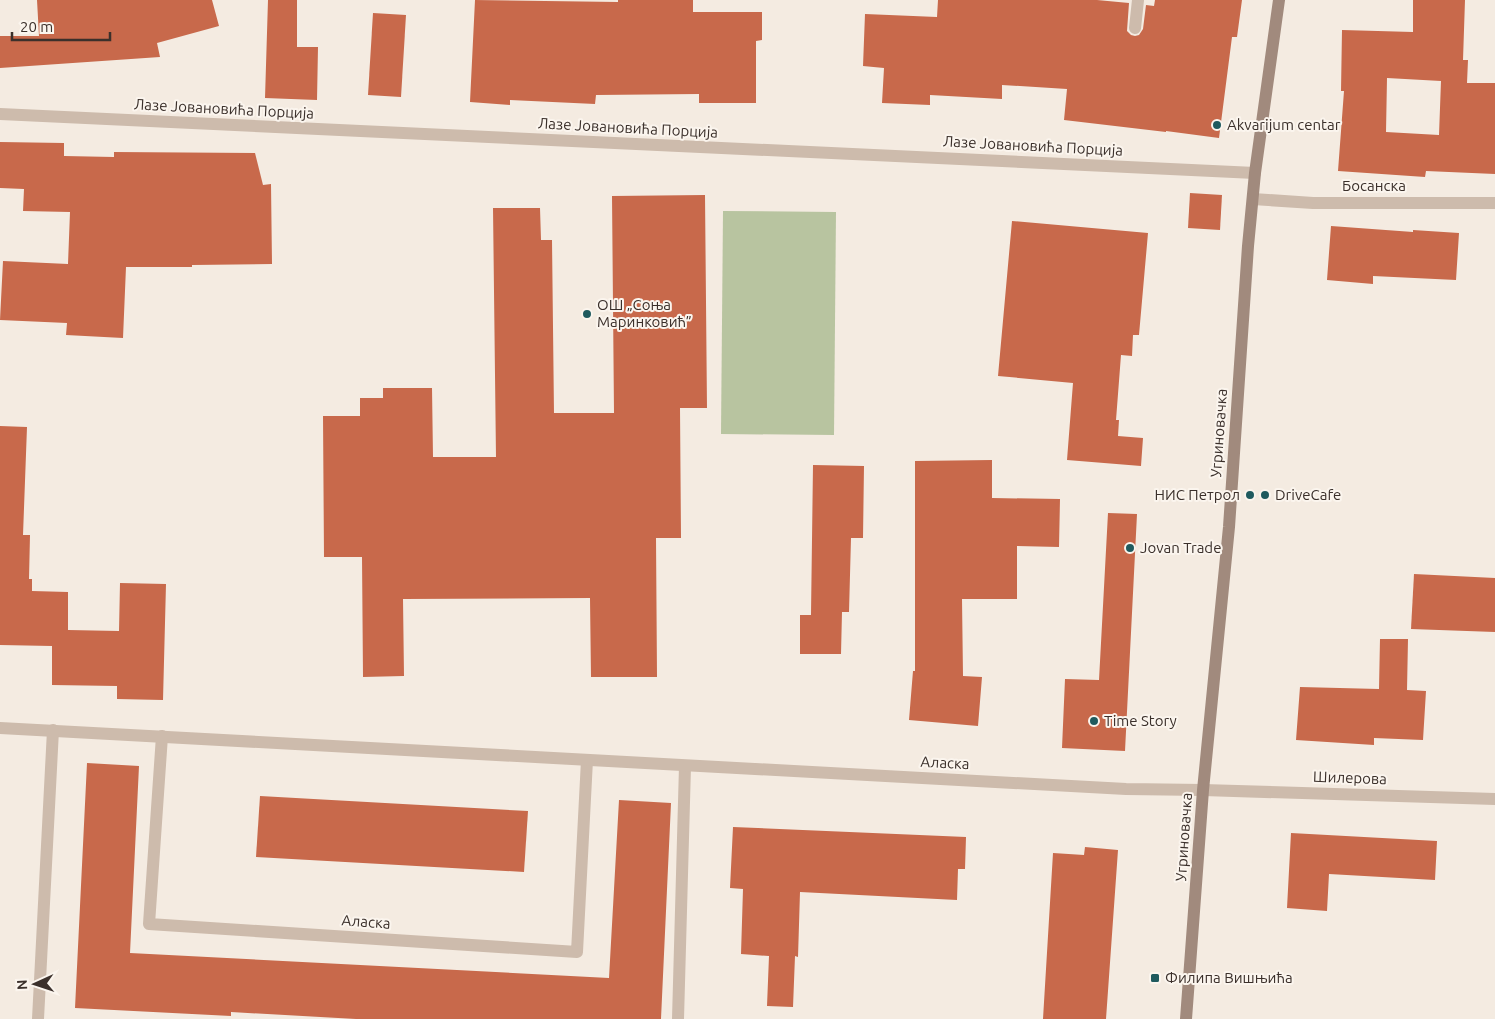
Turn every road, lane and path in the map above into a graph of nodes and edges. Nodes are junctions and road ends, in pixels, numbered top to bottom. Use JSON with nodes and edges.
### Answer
{"nodes":[{"id":1,"x":1138,"y":0,"type":"edge"},
{"id":2,"x":1279,"y":0,"type":"edge"},
{"id":3,"x":1135,"y":28,"type":"dead end"},
{"id":4,"x":0,"y":114,"type":"edge"},
{"id":5,"x":1255,"y":173,"type":"junction"},
{"id":6,"x":1253,"y":199,"type":"junction"},
{"id":7,"x":1495,"y":203,"type":"edge"},
{"id":8,"x":0,"y":728,"type":"edge"},
{"id":9,"x":53,"y":730,"type":"junction"},
{"id":10,"x":162,"y":736,"type":"junction"},
{"id":11,"x":587,"y":760,"type":"junction"},
{"id":12,"x":685,"y":766,"type":"junction"},
{"id":13,"x":1203,"y":790,"type":"junction"},
{"id":14,"x":1495,"y":799,"type":"edge"},
{"id":15,"x":38,"y":1019,"type":"edge"},
{"id":16,"x":678,"y":1019,"type":"edge"},
{"id":17,"x":1186,"y":1019,"type":"edge"}],
"edges":[{"from":1,"to":3,"type":"street"},
{"from":2,"to":5,"type":"main road","name":"Угриновачка"},
{"from":4,"to":5,"type":"street","name":"Лазе Јовановића Порција"},
{"from":5,"to":6,"type":"main road","name":"Угриновачка"},
{"from":6,"to":7,"type":"street","name":"Босанска"},
{"from":6,"to":13,"type":"main road","name":"Угриновачка"},
{"from":8,"to":9,"type":"street","name":"Аласка"},
{"from":9,"to":10,"type":"street","name":"Аласка"},
{"from":9,"to":15,"type":"street"},
{"from":10,"to":11,"type":"street","name":"Аласка"},
{"from":10,"to":11,"type":"street","name":"Аласка"},
{"from":11,"to":12,"type":"street","name":"Аласка"},
{"from":12,"to":13,"type":"street","name":"Аласка"},
{"from":12,"to":16,"type":"street"},
{"from":13,"to":14,"type":"street","name":"Шилерова"},
{"from":13,"to":17,"type":"main road","name":"Угриновачка"}]}
